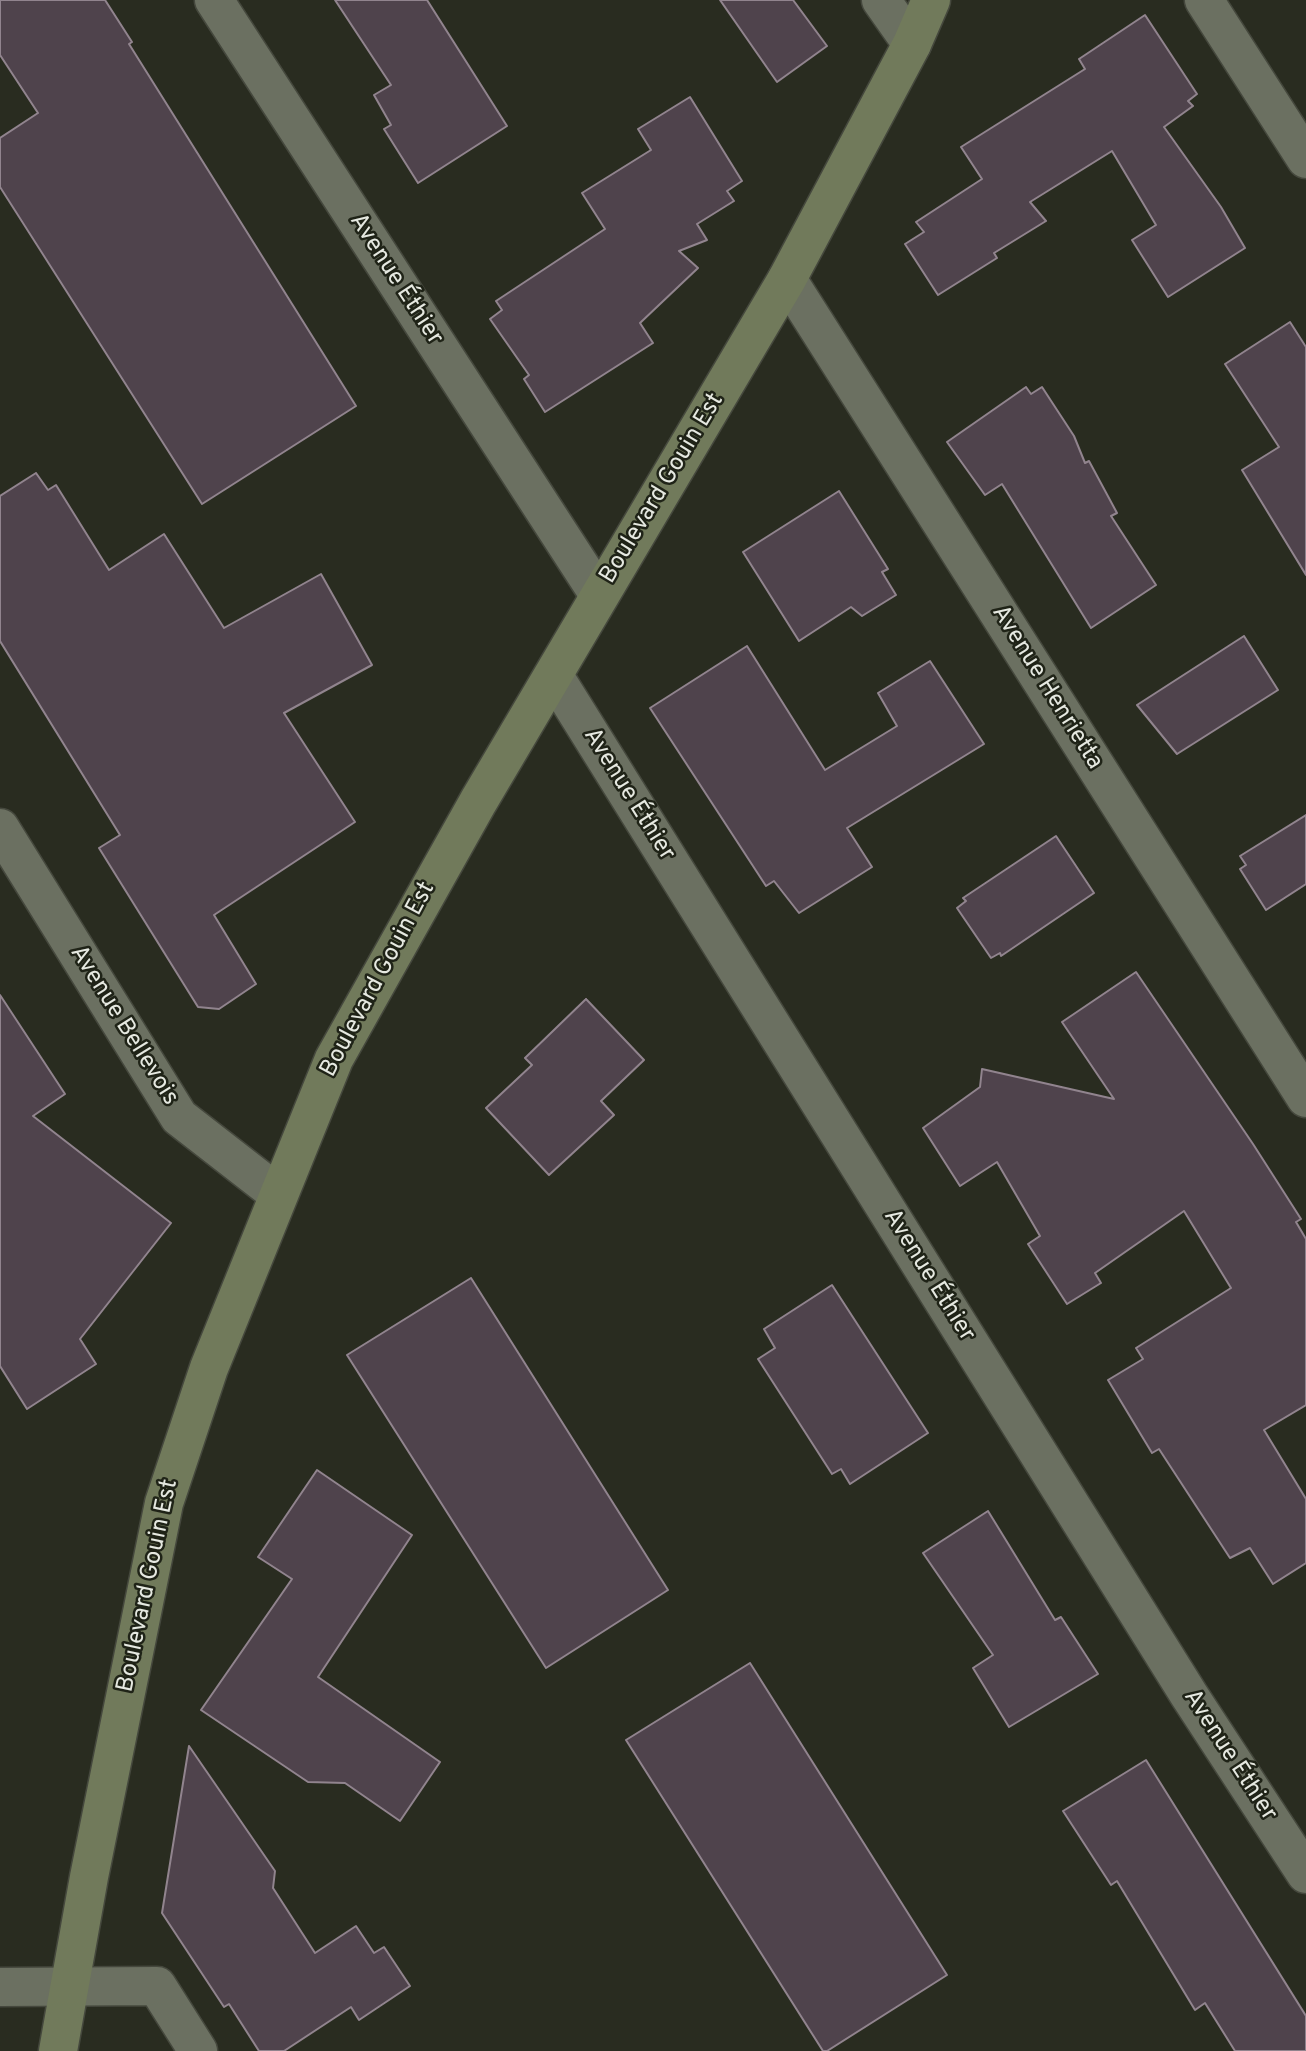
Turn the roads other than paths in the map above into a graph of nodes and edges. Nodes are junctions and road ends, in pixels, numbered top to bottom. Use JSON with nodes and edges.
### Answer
{"nodes":[{"id":1,"x":214,"y":0,"type":"edge"},
{"id":2,"x":881,"y":0,"type":"edge"},
{"id":3,"x":931,"y":0,"type":"edge"},
{"id":4,"x":1204,"y":0,"type":"edge"},
{"id":5,"x":912,"y":44,"type":"junction"},
{"id":6,"x":1306,"y":159,"type":"edge"},
{"id":7,"x":787,"y":279,"type":"junction"},
{"id":8,"x":599,"y":595,"type":"junction"},
{"id":9,"x":554,"y":676,"type":"junction"},
{"id":10,"x":0,"y":828,"type":"edge"},
{"id":11,"x":1306,"y":1098,"type":"edge"},
{"id":12,"x":278,"y":1194,"type":"junction"},
{"id":13,"x":1306,"y":1874,"type":"edge"},
{"id":14,"x":68,"y":1986,"type":"junction"},
{"id":15,"x":0,"y":1987,"type":"edge"},
{"id":16,"x":58,"y":2051,"type":"edge"},
{"id":17,"x":198,"y":2051,"type":"edge"}],
"edges":[{"from":1,"to":8,"type":"street","name":"Avenue Éthier"},
{"from":2,"to":5,"type":"street"},
{"from":3,"to":5,"type":"street","name":"Boulevard Gouin Est"},
{"from":4,"to":6,"type":"street"},
{"from":5,"to":7,"type":"street","name":"Boulevard Gouin Est"},
{"from":7,"to":8,"type":"street","name":"Boulevard Gouin Est"},
{"from":7,"to":11,"type":"street","name":"Avenue Henrietta"},
{"from":8,"to":9,"type":"street","name":"Boulevard Gouin Est"},
{"from":9,"to":12,"type":"street","name":"Boulevard Gouin Est"},
{"from":9,"to":13,"type":"street","name":"Avenue Éthier"},
{"from":10,"to":12,"type":"street","name":"Avenue Bellevois"},
{"from":12,"to":14,"type":"street","name":"Boulevard Gouin Est"},
{"from":14,"to":15,"type":"street"},
{"from":14,"to":16,"type":"street","name":"Boulevard Gouin Est"},
{"from":14,"to":17,"type":"street"}]}
